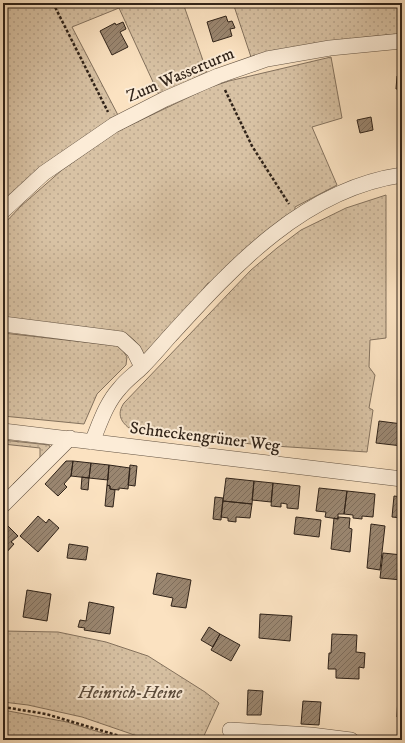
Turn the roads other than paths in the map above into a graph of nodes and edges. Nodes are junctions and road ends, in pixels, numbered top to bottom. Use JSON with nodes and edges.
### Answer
{"nodes":[{"id":1,"x":402,"y":42,"type":"edge"},
{"id":2,"x":402,"y":175,"type":"edge"},
{"id":3,"x":3,"y":211,"type":"edge"},
{"id":4,"x":3,"y":324,"type":"edge"},
{"id":5,"x":142,"y":367,"type":"junction"},
{"id":6,"x":3,"y":431,"type":"edge"},
{"id":7,"x":70,"y":438,"type":"junction"},
{"id":8,"x":92,"y":442,"type":"junction"},
{"id":9,"x":402,"y":479,"type":"edge"},
{"id":10,"x":3,"y":506,"type":"edge"},
{"id":11,"x":230,"y":730,"type":"dead end"},
{"id":12,"x":311,"y":737,"type":"edge"},
{"id":13,"x":351,"y":740,"type":"edge"}],
"edges":[{"from":1,"to":3,"type":"street","name":"Zum Wasserturm"},
{"from":2,"to":5,"type":"street"},
{"from":4,"to":5,"type":"street"},
{"from":5,"to":8,"type":"street"},
{"from":6,"to":7,"type":"street","name":"Schneckengrüner Weg"},
{"from":7,"to":8,"type":"street","name":"Schneckengrüner Weg"},
{"from":7,"to":10,"type":"street"},
{"from":8,"to":9,"type":"street","name":"Schneckengrüner Weg"},
{"from":11,"to":12,"type":"street"},
{"from":12,"to":13,"type":"street"}]}
